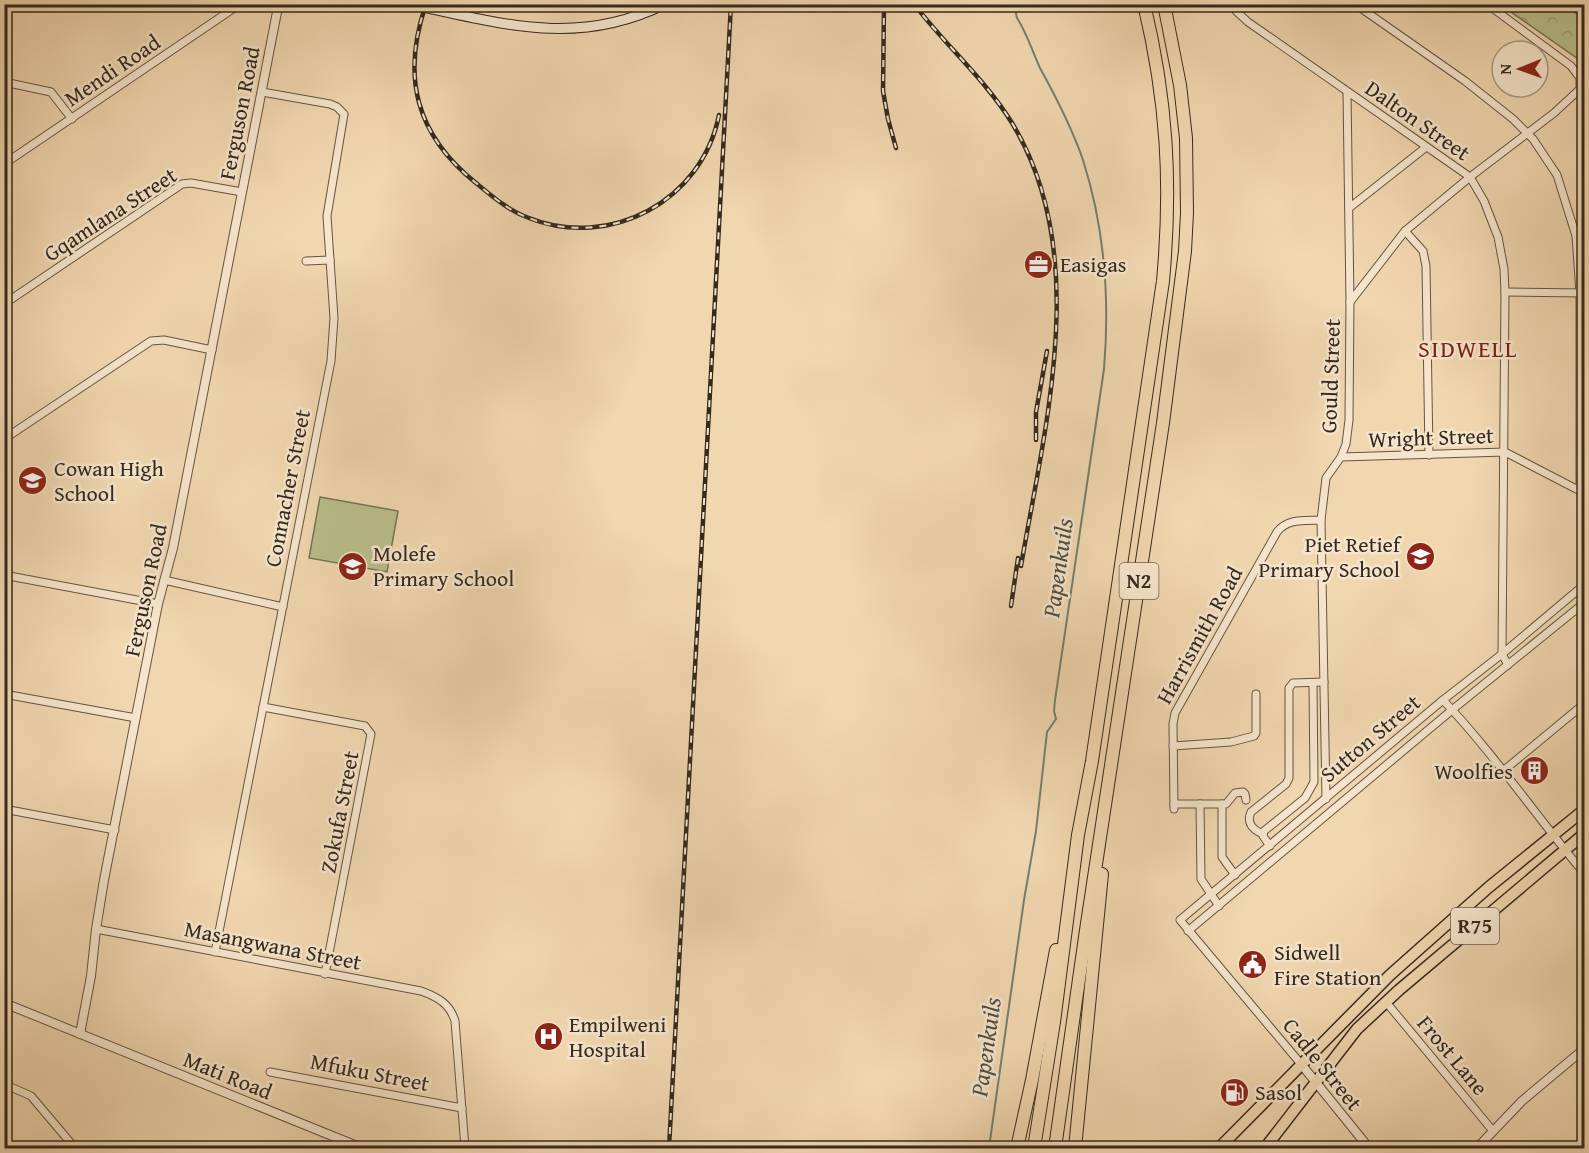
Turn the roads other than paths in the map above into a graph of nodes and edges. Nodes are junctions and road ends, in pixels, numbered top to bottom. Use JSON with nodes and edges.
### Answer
{"nodes":[{"id":1,"x":240,"y":4,"type":"edge"},
{"id":2,"x":409,"y":4,"type":"edge"},
{"id":3,"x":665,"y":4,"type":"edge"},
{"id":4,"x":1233,"y":4,"type":"edge"},
{"id":5,"x":1355,"y":4,"type":"edge"},
{"id":6,"x":1487,"y":4,"type":"edge"},
{"id":7,"x":278,"y":7,"type":"edge"},
{"id":8,"x":1165,"y":9,"type":"edge"},
{"id":9,"x":1146,"y":11,"type":"edge"},
{"id":10,"x":4,"y":82,"type":"edge"},
{"id":11,"x":262,"y":92,"type":"junction"},
{"id":12,"x":1347,"y":92,"type":"junction"},
{"id":13,"x":72,"y":119,"type":"junction"},
{"id":14,"x":1527,"y":133,"type":"junction"},
{"id":15,"x":1425,"y":148,"type":"junction"},
{"id":16,"x":4,"y":164,"type":"edge"},
{"id":17,"x":1470,"y":177,"type":"junction"},
{"id":18,"x":242,"y":192,"type":"junction"},
{"id":19,"x":1349,"y":208,"type":"junction"},
{"id":20,"x":1405,"y":231,"type":"junction"},
{"id":21,"x":330,"y":260,"type":"junction"},
{"id":22,"x":306,"y":261,"type":"dead end"},
{"id":23,"x":1505,"y":292,"type":"junction"},
{"id":24,"x":1582,"y":293,"type":"edge"},
{"id":25,"x":1350,"y":302,"type":"junction"},
{"id":26,"x":4,"y":304,"type":"edge"},
{"id":27,"x":212,"y":350,"type":"junction"},
{"id":28,"x":4,"y":439,"type":"edge"},
{"id":29,"x":1505,"y":452,"type":"junction"},
{"id":30,"x":1429,"y":454,"type":"junction"},
{"id":31,"x":1341,"y":457,"type":"junction"},
{"id":32,"x":1582,"y":492,"type":"edge"},
{"id":33,"x":1322,"y":520,"type":"junction"},
{"id":34,"x":4,"y":575,"type":"edge"},
{"id":35,"x":164,"y":580,"type":"junction"},
{"id":36,"x":1584,"y":585,"type":"edge"},
{"id":37,"x":1584,"y":603,"type":"edge"},
{"id":38,"x":158,"y":604,"type":"junction"},
{"id":39,"x":283,"y":607,"type":"junction"},
{"id":40,"x":1503,"y":638,"type":"junction"},
{"id":41,"x":1510,"y":647,"type":"junction"},
{"id":42,"x":1503,"y":654,"type":"junction"},
{"id":43,"x":1518,"y":657,"type":"junction"},
{"id":44,"x":1508,"y":665,"type":"junction"},
{"id":45,"x":1324,"y":681,"type":"junction"},
{"id":46,"x":1313,"y":684,"type":"junction"},
{"id":47,"x":4,"y":694,"type":"edge"},
{"id":48,"x":1256,"y":694,"type":"dead end"},
{"id":49,"x":1443,"y":700,"type":"junction"},
{"id":50,"x":1584,"y":704,"type":"edge"},
{"id":51,"x":263,"y":707,"type":"junction"},
{"id":52,"x":1452,"y":710,"type":"junction"},
{"id":53,"x":136,"y":718,"type":"junction"},
{"id":54,"x":1173,"y":746,"type":"junction"},
{"id":55,"x":1112,"y":768,"type":"junction"},
{"id":56,"x":1503,"y":771,"type":"junction"},
{"id":57,"x":1354,"y":775,"type":"junction"},
{"id":58,"x":1363,"y":787,"type":"junction"},
{"id":59,"x":1326,"y":799,"type":"junction"},
{"id":60,"x":1246,"y":800,"type":"dead end"},
{"id":61,"x":1200,"y":804,"type":"junction"},
{"id":62,"x":1222,"y":804,"type":"junction"},
{"id":63,"x":4,"y":809,"type":"edge"},
{"id":64,"x":1584,"y":810,"type":"edge"},
{"id":65,"x":1306,"y":816,"type":"junction"},
{"id":66,"x":1315,"y":826,"type":"junction"},
{"id":67,"x":115,"y":830,"type":"junction"},
{"id":68,"x":1263,"y":834,"type":"junction"},
{"id":69,"x":1584,"y":834,"type":"edge"},
{"id":70,"x":1078,"y":835,"type":"junction"},
{"id":71,"x":1553,"y":837,"type":"junction"},
{"id":72,"x":1270,"y":846,"type":"junction"},
{"id":73,"x":1565,"y":850,"type":"junction"},
{"id":74,"x":1584,"y":873,"type":"edge"},
{"id":75,"x":1234,"y":875,"type":"junction"},
{"id":76,"x":1210,"y":895,"type":"junction"},
{"id":77,"x":1219,"y":906,"type":"junction"},
{"id":78,"x":1180,"y":920,"type":"joint"},
{"id":79,"x":96,"y":929,"type":"junction"},
{"id":80,"x":1188,"y":932,"type":"junction"},
{"id":81,"x":215,"y":952,"type":"junction"},
{"id":82,"x":325,"y":974,"type":"junction"},
{"id":83,"x":1386,"y":1002,"type":"junction"},
{"id":84,"x":4,"y":1004,"type":"edge"},
{"id":85,"x":80,"y":1034,"type":"junction"},
{"id":86,"x":1584,"y":1049,"type":"edge"},
{"id":87,"x":1300,"y":1064,"type":"junction"},
{"id":88,"x":270,"y":1072,"type":"dead end"},
{"id":89,"x":1316,"y":1083,"type":"junction"},
{"id":90,"x":4,"y":1084,"type":"edge"},
{"id":91,"x":462,"y":1108,"type":"junction"},
{"id":92,"x":1493,"y":1131,"type":"junction"},
{"id":93,"x":75,"y":1149,"type":"edge"},
{"id":94,"x":362,"y":1149,"type":"edge"},
{"id":95,"x":465,"y":1149,"type":"edge"},
{"id":96,"x":1017,"y":1149,"type":"edge"},
{"id":97,"x":1034,"y":1149,"type":"edge"},
{"id":98,"x":1055,"y":1149,"type":"edge"},
{"id":99,"x":1076,"y":1149,"type":"edge"},
{"id":100,"x":1220,"y":1149,"type":"edge"},
{"id":101,"x":1265,"y":1149,"type":"edge"},
{"id":102,"x":1369,"y":1149,"type":"edge"},
{"id":103,"x":1477,"y":1149,"type":"edge"}],
"edges":[{"from":1,"to":13,"type":"street","name":"Mendi Road"},
{"from":2,"to":3,"type":"main road"},
{"from":4,"to":12,"type":"street","name":"Dalton Street"},
{"from":5,"to":14,"type":"street"},
{"from":6,"to":14,"type":"street"},
{"from":7,"to":11,"type":"street","name":"Ferguson Road"},
{"from":8,"to":55,"type":"highway","number":"N2"},
{"from":9,"to":70,"type":"highway","number":"N2"},
{"from":10,"to":13,"type":"street"},
{"from":11,"to":18,"type":"street","name":"Ferguson Road"},
{"from":11,"to":21,"type":"street","name":"Connacher Street"},
{"from":12,"to":15,"type":"street","name":"Dalton Street"},
{"from":12,"to":19,"type":"street","name":"Gould Street"},
{"from":13,"to":16,"type":"street","name":"Mendi Road"},
{"from":14,"to":17,"type":"street"},
{"from":14,"to":24,"type":"street"},
{"from":15,"to":17,"type":"street","name":"Dalton Street"},
{"from":15,"to":19,"type":"street"},
{"from":17,"to":20,"type":"street"},
{"from":17,"to":23,"type":"street","name":"Dalton Street"},
{"from":18,"to":26,"type":"street","name":"Gqamlana Street"},
{"from":18,"to":27,"type":"street","name":"Ferguson Road"},
{"from":19,"to":25,"type":"street","name":"Gould Street"},
{"from":20,"to":25,"type":"street"},
{"from":20,"to":30,"type":"street"},
{"from":21,"to":22,"type":"street"},
{"from":21,"to":39,"type":"street","name":"Connacher Street"},
{"from":23,"to":24,"type":"street"},
{"from":23,"to":29,"type":"street","name":"Dalton Street"},
{"from":24,"to":32,"type":"street"},
{"from":25,"to":31,"type":"street","name":"Gould Street"},
{"from":27,"to":28,"type":"street"},
{"from":27,"to":35,"type":"street","name":"Ferguson Road"},
{"from":29,"to":30,"type":"street","name":"Wright Street"},
{"from":29,"to":32,"type":"street","name":"Wright Street"},
{"from":29,"to":40,"type":"street","name":"Dalton Street"},
{"from":30,"to":31,"type":"street","name":"Wright Street"},
{"from":31,"to":33,"type":"street","name":"Gould Street"},
{"from":33,"to":45,"type":"street","name":"Gould Street"},
{"from":33,"to":54,"type":"street","name":"Harrismith Road"},
{"from":34,"to":38,"type":"street"},
{"from":35,"to":38,"type":"street","name":"Ferguson Road"},
{"from":35,"to":39,"type":"street"},
{"from":36,"to":41,"type":"street","name":"Sutton Street"},
{"from":37,"to":43,"type":"street","name":"Sutton Street"},
{"from":38,"to":53,"type":"street","name":"Ferguson Road"},
{"from":39,"to":51,"type":"street","name":"Connacher Street"},
{"from":40,"to":41,"type":"street"},
{"from":40,"to":42,"type":"street","name":"Dalton Street"},
{"from":41,"to":42,"type":"street","name":"Sutton Street"},
{"from":41,"to":43,"type":"street"},
{"from":42,"to":44,"type":"street","name":"Dalton Street"},
{"from":42,"to":49,"type":"street","name":"Sutton Street"},
{"from":43,"to":44,"type":"street","name":"Sutton Street"},
{"from":44,"to":52,"type":"street","name":"Sutton Street"},
{"from":45,"to":46,"type":"street"},
{"from":45,"to":59,"type":"street","name":"Gould Street"},
{"from":46,"to":68,"type":"street"},
{"from":46,"to":68,"type":"street"},
{"from":47,"to":53,"type":"street"},
{"from":48,"to":54,"type":"street"},
{"from":49,"to":52,"type":"street"},
{"from":49,"to":57,"type":"street","name":"Sutton Street"},
{"from":50,"to":56,"type":"street"},
{"from":51,"to":81,"type":"street","name":"Connacher Street"},
{"from":51,"to":82,"type":"street","name":"Zokufa Street"},
{"from":52,"to":56,"type":"street"},
{"from":52,"to":58,"type":"street","name":"Sutton Street"},
{"from":53,"to":67,"type":"street","name":"Ferguson Road"},
{"from":54,"to":61,"type":"street","name":"Harrismith Road"},
{"from":55,"to":98,"type":"highway","number":"N2"},
{"from":55,"to":99,"type":"highway"},
{"from":56,"to":71,"type":"street"},
{"from":57,"to":58,"type":"street"},
{"from":57,"to":59,"type":"street","name":"Sutton Street"},
{"from":58,"to":66,"type":"street","name":"Sutton Street"},
{"from":59,"to":65,"type":"street","name":"Sutton Street"},
{"from":60,"to":62,"type":"street"},
{"from":61,"to":62,"type":"street"},
{"from":61,"to":76,"type":"street"},
{"from":62,"to":75,"type":"street"},
{"from":63,"to":67,"type":"street"},
{"from":64,"to":71,"type":"main road","number":"R75"},
{"from":65,"to":66,"type":"street"},
{"from":65,"to":72,"type":"street","name":"Sutton Street"},
{"from":66,"to":77,"type":"street","name":"Sutton Street"},
{"from":67,"to":79,"type":"street","name":"Ferguson Road"},
{"from":68,"to":72,"type":"street"},
{"from":69,"to":73,"type":"main road","number":"R75"},
{"from":70,"to":96,"type":"highway"},
{"from":70,"to":97,"type":"highway","number":"N2"},
{"from":71,"to":73,"type":"street"},
{"from":71,"to":87,"type":"main road","number":"R75"},
{"from":72,"to":75,"type":"street","name":"Sutton Street"},
{"from":73,"to":74,"type":"street"},
{"from":73,"to":83,"type":"main road","number":"R75"},
{"from":75,"to":76,"type":"street","name":"Sutton Street"},
{"from":76,"to":77,"type":"street"},
{"from":76,"to":78,"type":"street","name":"Sutton Street"},
{"from":77,"to":80,"type":"street","name":"Sutton Street"},
{"from":78,"to":80,"type":"street","name":"Cadle Street"},
{"from":79,"to":81,"type":"street","name":"Masangwana Street"},
{"from":79,"to":85,"type":"street","name":"Ferguson Road"},
{"from":80,"to":87,"type":"street","name":"Cadle Street"},
{"from":81,"to":82,"type":"street","name":"Masangwana Street"},
{"from":82,"to":91,"type":"street","name":"Masangwana Street"},
{"from":83,"to":89,"type":"main road","number":"R75"},
{"from":83,"to":92,"type":"street","name":"Frost Lane"},
{"from":84,"to":85,"type":"street","name":"Mati Road"},
{"from":85,"to":94,"type":"street","name":"Mati Road"},
{"from":86,"to":92,"type":"street"},
{"from":87,"to":89,"type":"street","name":"Cadle Street"},
{"from":87,"to":100,"type":"main road","number":"R75"},
{"from":88,"to":91,"type":"street","name":"Mfuku Street"},
{"from":89,"to":101,"type":"main road","number":"R75"},
{"from":89,"to":102,"type":"street","name":"Cadle Street"},
{"from":90,"to":93,"type":"street"},
{"from":91,"to":95,"type":"street"},
{"from":92,"to":103,"type":"street"}]}
